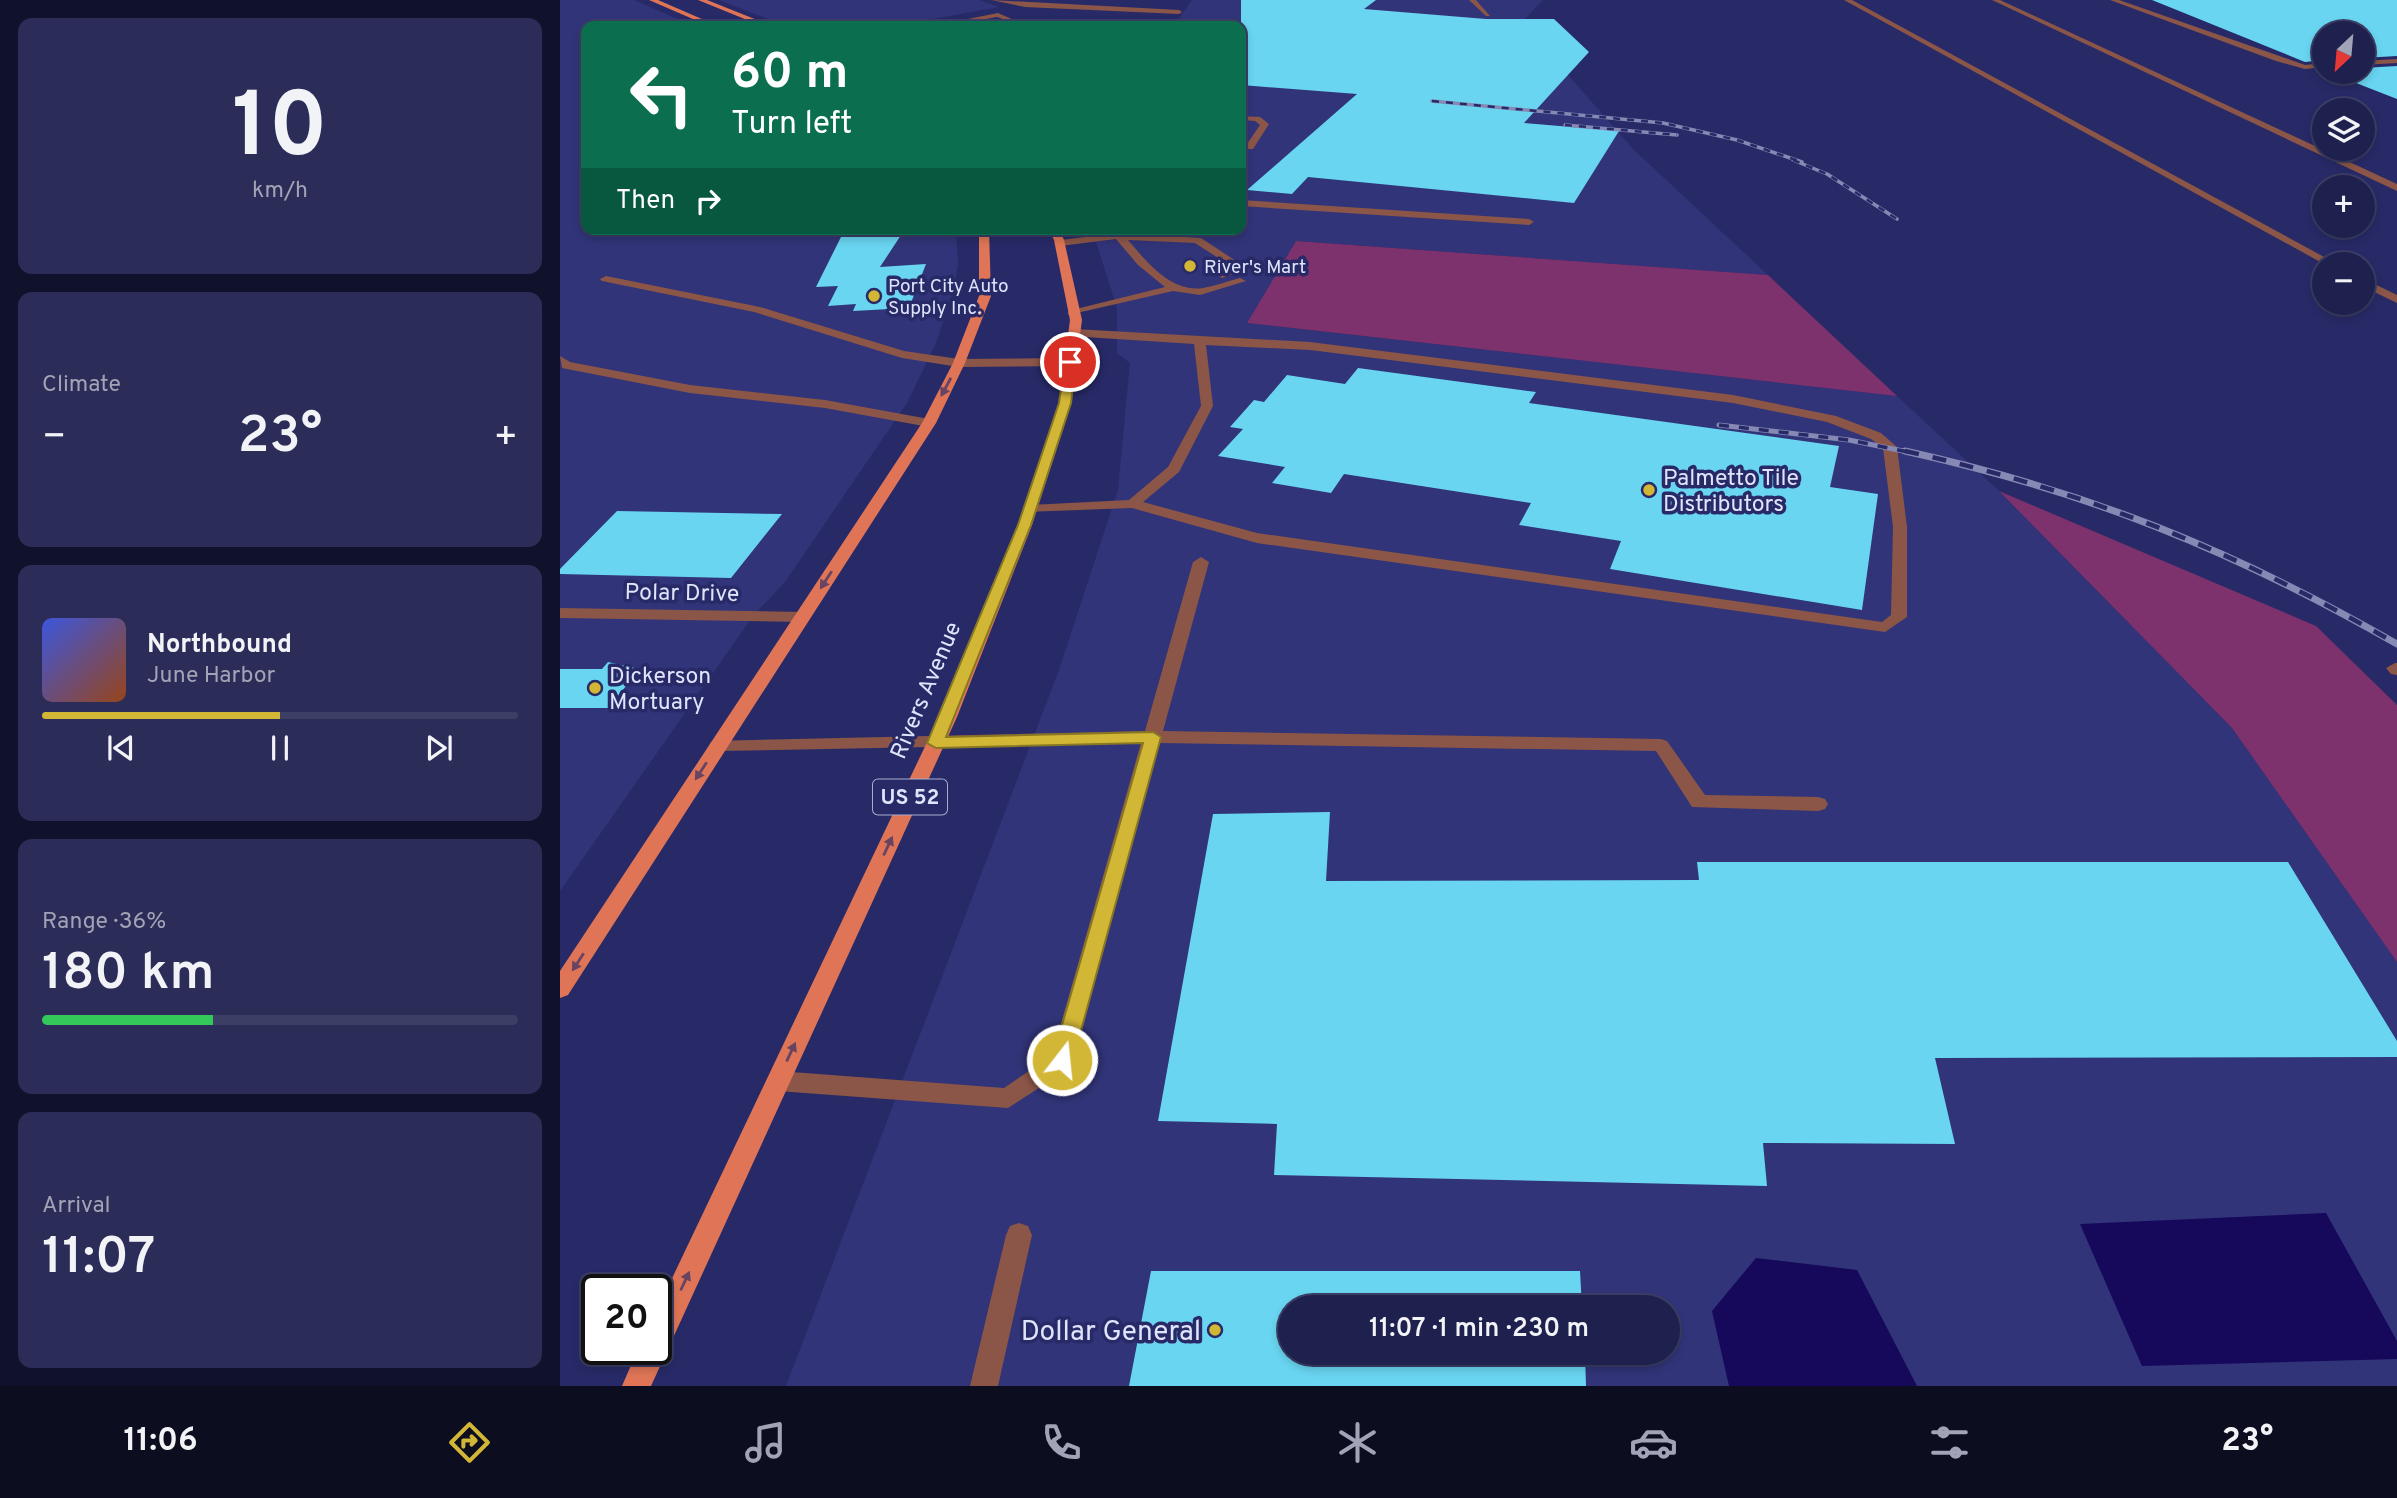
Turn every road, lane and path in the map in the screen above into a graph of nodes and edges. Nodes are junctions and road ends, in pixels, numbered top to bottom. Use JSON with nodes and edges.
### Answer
{"nodes":[{"id":1,"x":652,"y":0,"type":"edge"},
{"id":2,"x":701,"y":0,"type":"edge"},
{"id":3,"x":994,"y":0,"type":"edge"},
{"id":4,"x":1472,"y":0,"type":"edge"},
{"id":5,"x":1847,"y":0,"type":"edge"},
{"id":6,"x":1995,"y":0,"type":"edge"},
{"id":7,"x":2113,"y":0,"type":"edge"},
{"id":8,"x":1179,"y":13,"type":"dead end"},
{"id":9,"x":1488,"y":15,"type":"dead end"},
{"id":10,"x":702,"y":21,"type":"edge"},
{"id":11,"x":755,"y":21,"type":"edge"},
{"id":12,"x":963,"y":21,"type":"edge"},
{"id":13,"x":1005,"y":21,"type":"edge"},
{"id":14,"x":2397,"y":61,"type":"edge"},
{"id":15,"x":2375,"y":62,"type":"edge"},
{"id":16,"x":2312,"y":66,"type":"edge"},
{"id":17,"x":1246,"y":118,"type":"edge"},
{"id":18,"x":1246,"y":146,"type":"edge"},
{"id":19,"x":2397,"y":188,"type":"edge"},
{"id":20,"x":1246,"y":203,"type":"edge"},
{"id":21,"x":1529,"y":222,"type":"dead end"},
{"id":22,"x":984,"y":235,"type":"edge"},
{"id":23,"x":1057,"y":236,"type":"edge"},
{"id":24,"x":1119,"y":236,"type":"junction"},
{"id":25,"x":1206,"y":246,"type":"junction"},
{"id":26,"x":1185,"y":251,"type":"dead end"},
{"id":27,"x":2312,"y":253,"type":"edge"},
{"id":28,"x":1243,"y":269,"type":"junction"},
{"id":29,"x":1222,"y":275,"type":"dead end"},
{"id":30,"x":606,"y":279,"type":"dead end"},
{"id":31,"x":1187,"y":284,"type":"dead end"},
{"id":32,"x":1173,"y":288,"type":"junction"},
{"id":33,"x":2375,"y":288,"type":"edge"},
{"id":34,"x":2397,"y":300,"type":"edge"},
{"id":35,"x":1072,"y":313,"type":"junction"},
{"id":36,"x":1074,"y":333,"type":"junction"},
{"id":37,"x":1200,"y":341,"type":"junction"},
{"id":38,"x":560,"y":360,"type":"edge"},
{"id":39,"x":1070,"y":362,"type":"junction"},
{"id":40,"x":959,"y":363,"type":"junction"},
{"id":41,"x":929,"y":423,"type":"junction"},
{"id":42,"x":1133,"y":504,"type":"junction"},
{"id":43,"x":1030,"y":509,"type":"junction"},
{"id":44,"x":1201,"y":562,"type":"dead end"},
{"id":45,"x":560,"y":612,"type":"edge"},
{"id":46,"x":802,"y":617,"type":"junction"},
{"id":47,"x":1153,"y":737,"type":"junction"},
{"id":48,"x":936,"y":743,"type":"junction"},
{"id":49,"x":718,"y":745,"type":"junction"},
{"id":50,"x":1818,"y":804,"type":"dead end"},
{"id":51,"x":560,"y":989,"type":"edge"},
{"id":52,"x":778,"y":1081,"type":"junction"},
{"id":53,"x":1019,"y":1235,"type":"dead end"},
{"id":54,"x":672,"y":1309,"type":"edge"},
{"id":55,"x":646,"y":1365,"type":"edge"},
{"id":56,"x":636,"y":1386,"type":"edge"},
{"id":57,"x":984,"y":1386,"type":"edge"}],
"edges":[{"from":1,"to":10,"type":"main road"},
{"from":2,"to":11,"type":"main road"},
{"from":3,"to":8,"type":"street"},
{"from":4,"to":9,"type":"street"},
{"from":5,"to":27,"type":"street"},
{"from":6,"to":19,"type":"street"},
{"from":7,"to":16,"type":"street"},
{"from":12,"to":13,"type":"street"},
{"from":14,"to":15,"type":"street"},
{"from":17,"to":18,"type":"street"},
{"from":20,"to":21,"type":"street"},
{"from":22,"to":40,"type":"main road"},
{"from":23,"to":24,"type":"street"},
{"from":23,"to":35,"type":"main road","name":"Rivers Avenue","number":"US 52"},
{"from":24,"to":25,"type":"street"},
{"from":24,"to":32,"type":"street"},
{"from":25,"to":26,"type":"street"},
{"from":25,"to":28,"type":"street"},
{"from":28,"to":29,"type":"street"},
{"from":28,"to":32,"type":"street"},
{"from":30,"to":40,"type":"street"},
{"from":31,"to":32,"type":"street"},
{"from":32,"to":35,"type":"street"},
{"from":33,"to":34,"type":"street"},
{"from":35,"to":36,"type":"main road","name":"Rivers Avenue","number":"US 52"},
{"from":36,"to":37,"type":"street"},
{"from":36,"to":39,"type":"main road","name":"Rivers Avenue","number":"US 52"},
{"from":37,"to":42,"type":"street"},
{"from":37,"to":42,"type":"street"},
{"from":38,"to":41,"type":"street"},
{"from":39,"to":40,"type":"street"},
{"from":39,"to":43,"type":"main road","name":"Rivers Avenue","number":"US 52"},
{"from":40,"to":41,"type":"main road","one_way":true},
{"from":41,"to":46,"type":"main road","one_way":true},
{"from":42,"to":43,"type":"street"},
{"from":43,"to":48,"type":"main road","name":"Rivers Avenue","number":"US 52"},
{"from":44,"to":47,"type":"street"},
{"from":45,"to":46,"type":"street","name":"Polar Drive"},
{"from":46,"to":49,"type":"main road"},
{"from":47,"to":48,"type":"street"},
{"from":47,"to":50,"type":"street"},
{"from":47,"to":52,"type":"street"},
{"from":48,"to":49,"type":"street"},
{"from":52,"to":48,"type":"main road","name":"Rivers Avenue","number":"US 52","one_way":true},
{"from":49,"to":51,"type":"main road","one_way":true},
{"from":54,"to":52,"type":"main road","name":"Rivers Avenue","number":"US 52","one_way":true},
{"from":53,"to":57,"type":"street"},
{"from":55,"to":56,"type":"main road"}]}
